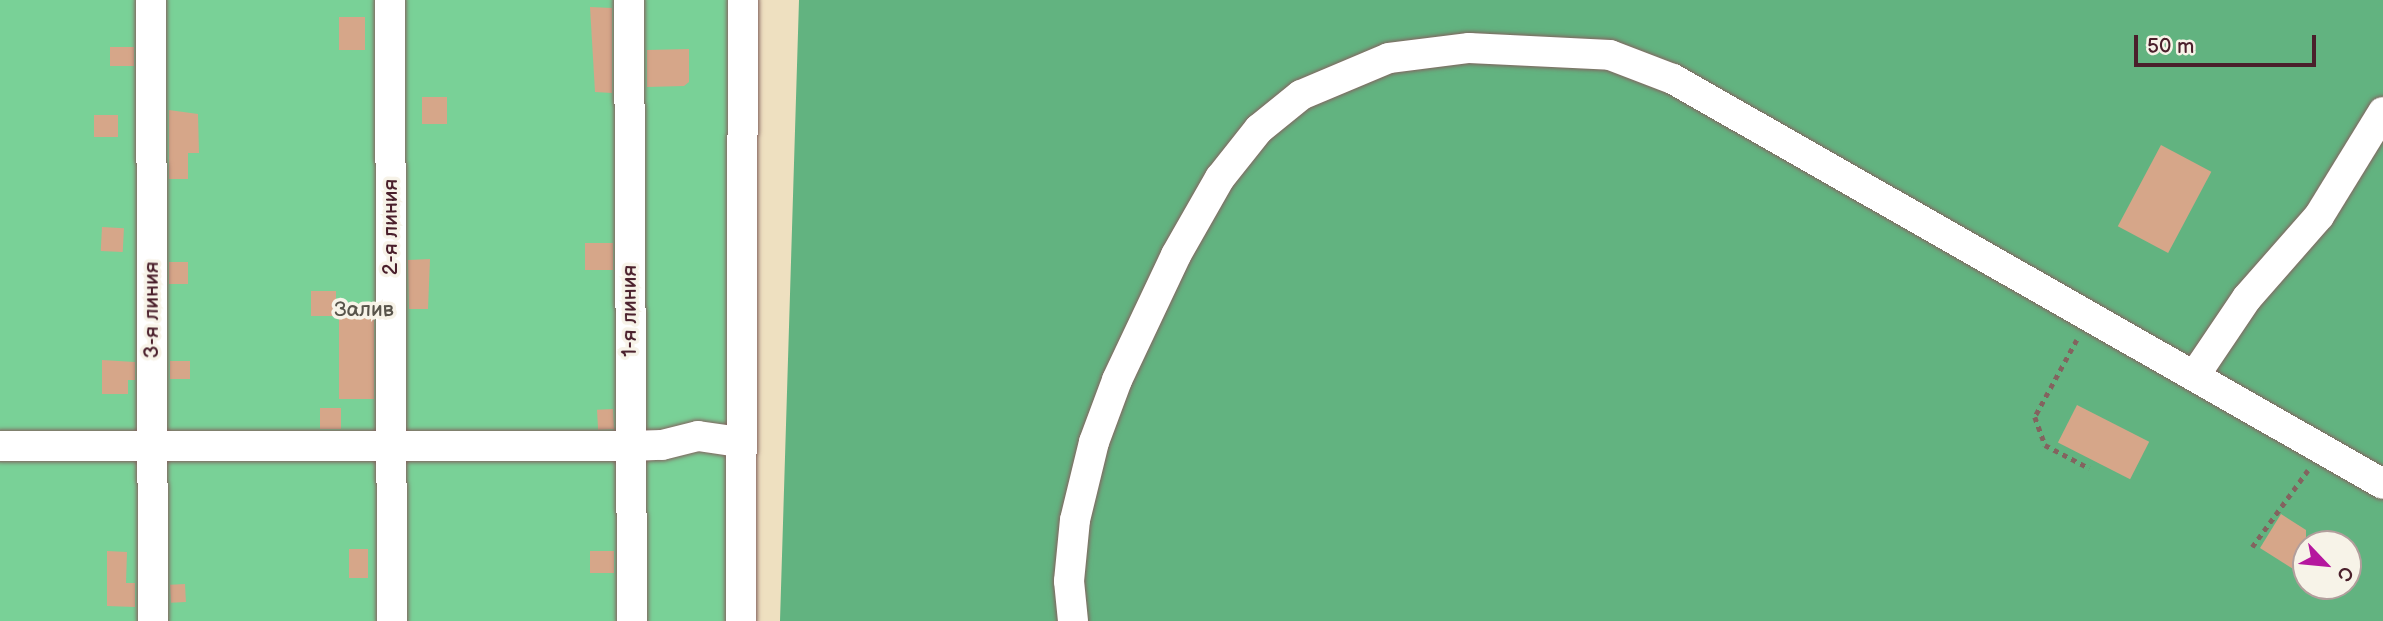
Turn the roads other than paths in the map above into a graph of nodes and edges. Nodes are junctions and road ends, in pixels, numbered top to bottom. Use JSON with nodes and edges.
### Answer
{"nodes":[{"id":1,"x":151,"y":0,"type":"edge"},
{"id":2,"x":390,"y":0,"type":"edge"},
{"id":3,"x":629,"y":0,"type":"edge"},
{"id":4,"x":743,"y":0,"type":"edge"},
{"id":5,"x":2383,"y":112,"type":"edge"},
{"id":6,"x":2195,"y":375,"type":"junction"},
{"id":7,"x":739,"y":442,"type":"junction"},
{"id":8,"x":0,"y":446,"type":"edge"},
{"id":9,"x":630,"y":446,"type":"junction"},
{"id":10,"x":153,"y":448,"type":"junction"},
{"id":11,"x":391,"y":449,"type":"junction"},
{"id":12,"x":2383,"y":484,"type":"edge"},
{"id":13,"x":153,"y":621,"type":"edge"},
{"id":14,"x":392,"y":621,"type":"edge"},
{"id":15,"x":632,"y":621,"type":"edge"},
{"id":16,"x":741,"y":621,"type":"edge"},
{"id":17,"x":1073,"y":621,"type":"edge"}],
"edges":[{"from":1,"to":10,"type":"street","name":"3-я линия"},
{"from":2,"to":11,"type":"street","name":"2-я линия"},
{"from":3,"to":9,"type":"street","name":"1-я линия"},
{"from":4,"to":7,"type":"street"},
{"from":5,"to":6,"type":"street"},
{"from":6,"to":12,"type":"street"},
{"from":6,"to":17,"type":"street"},
{"from":7,"to":9,"type":"street"},
{"from":7,"to":16,"type":"street"},
{"from":8,"to":10,"type":"street"},
{"from":9,"to":11,"type":"street"},
{"from":9,"to":15,"type":"street","name":"1-я линия"},
{"from":10,"to":11,"type":"street"},
{"from":10,"to":13,"type":"street","name":"3-я линия"},
{"from":11,"to":14,"type":"street","name":"2-я линия"}]}
